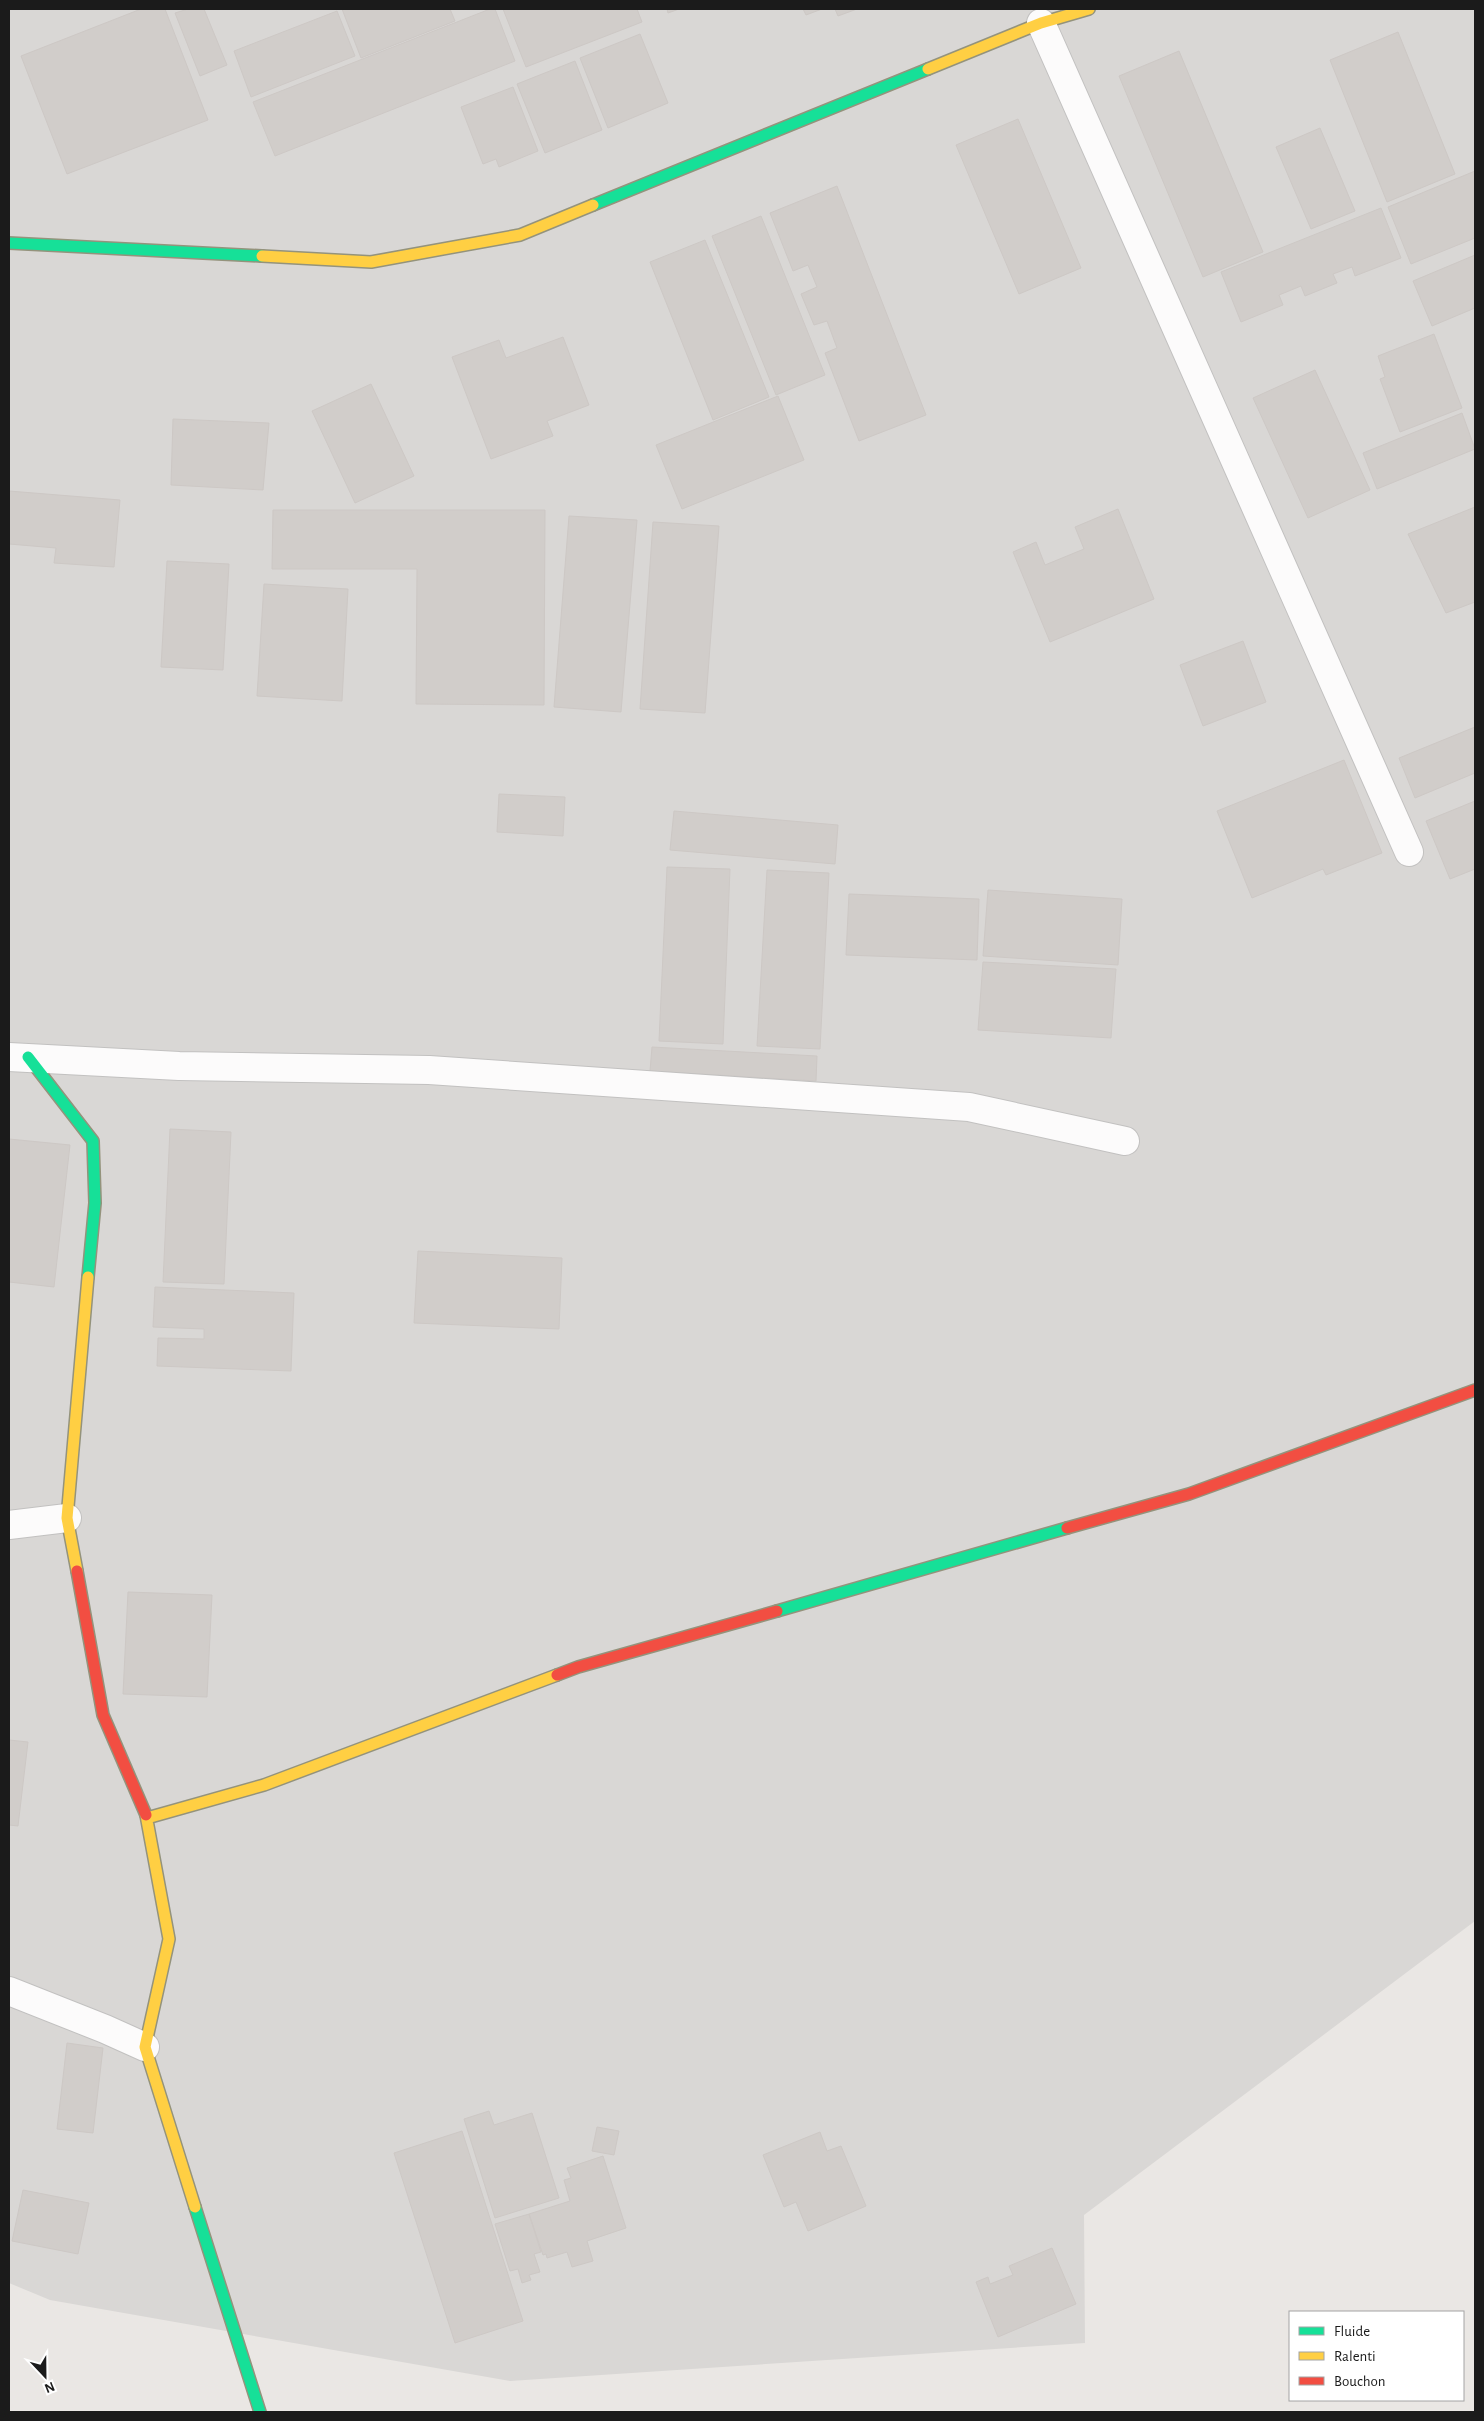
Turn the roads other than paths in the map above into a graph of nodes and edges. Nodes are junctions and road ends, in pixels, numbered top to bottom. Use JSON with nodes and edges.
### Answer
{"nodes":[{"id":1,"x":1089,"y":9,"type":"edge"},
{"id":2,"x":1041,"y":23,"type":"junction"},
{"id":3,"x":9,"y":243,"type":"edge"},
{"id":4,"x":1408,"y":852,"type":"dead end"},
{"id":5,"x":18,"y":1057,"type":"edge"},
{"id":6,"x":1125,"y":1141,"type":"dead end"},
{"id":7,"x":1475,"y":1390,"type":"edge"},
{"id":8,"x":67,"y":1518,"type":"junction"},
{"id":9,"x":9,"y":1525,"type":"edge"},
{"id":10,"x":147,"y":1818,"type":"junction"},
{"id":11,"x":9,"y":1991,"type":"edge"},
{"id":12,"x":145,"y":2047,"type":"junction"},
{"id":13,"x":260,"y":2412,"type":"edge"}],
"edges":[{"from":1,"to":2,"type":"street"},
{"from":2,"to":3,"type":"street"},
{"from":2,"to":4,"type":"street"},
{"from":5,"to":6,"type":"street"},
{"from":5,"to":8,"type":"street"},
{"from":7,"to":10,"type":"street"},
{"from":8,"to":9,"type":"street"},
{"from":8,"to":10,"type":"street"},
{"from":10,"to":12,"type":"street"},
{"from":11,"to":12,"type":"street"},
{"from":12,"to":13,"type":"street"}]}
